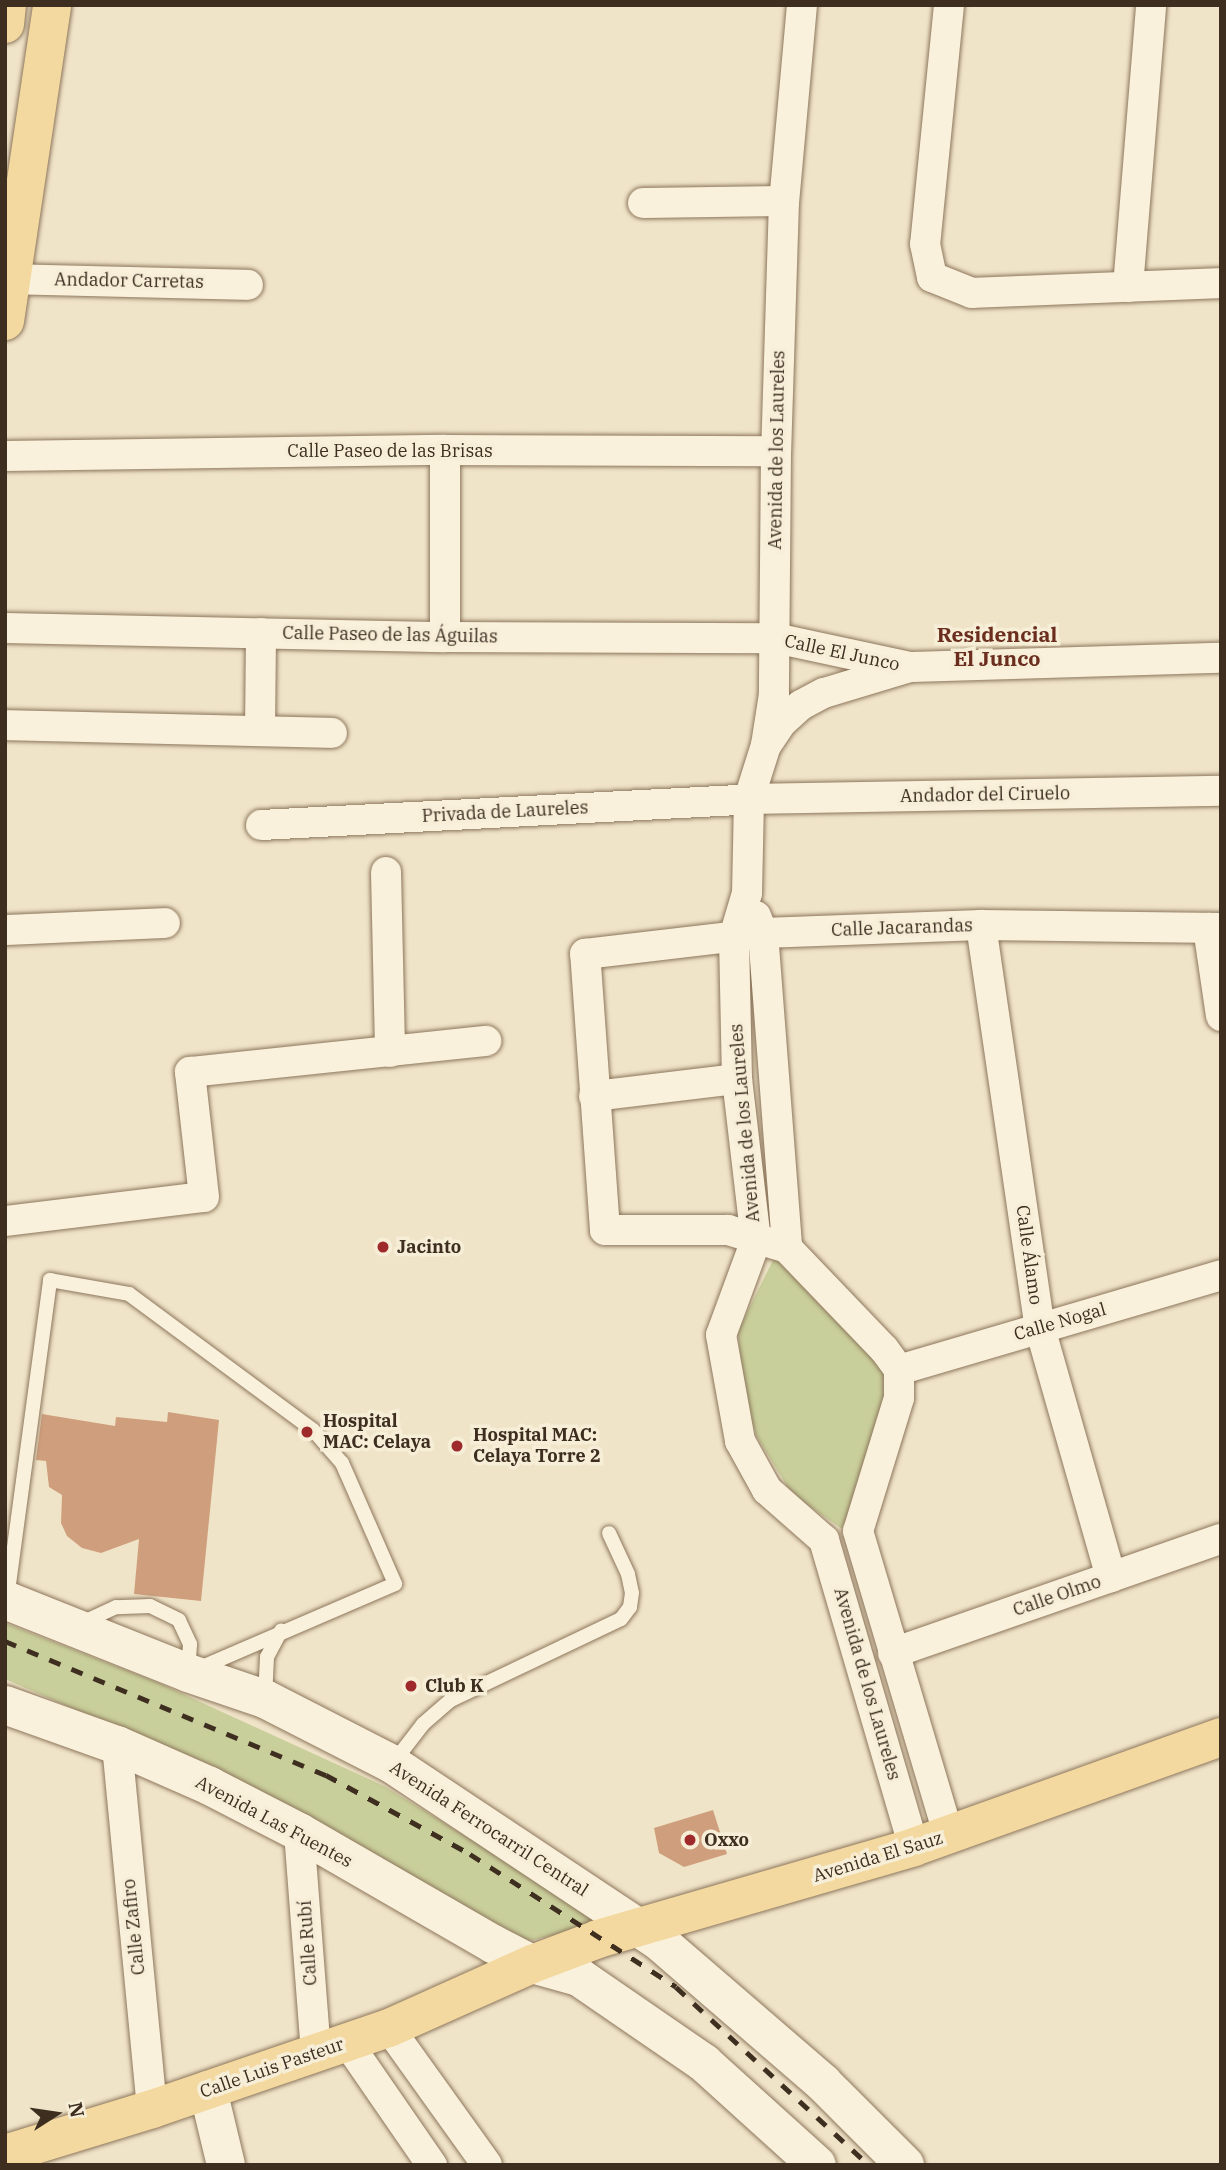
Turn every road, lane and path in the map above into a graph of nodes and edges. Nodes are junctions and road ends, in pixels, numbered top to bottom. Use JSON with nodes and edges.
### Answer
{"nodes":[{"id":1,"x":8,"y":5,"type":"edge"},
{"id":2,"x":802,"y":5,"type":"edge"},
{"id":3,"x":949,"y":5,"type":"edge"},
{"id":4,"x":1151,"y":5,"type":"edge"},
{"id":5,"x":52,"y":11,"type":"edge"},
{"id":6,"x":5,"y":21,"type":"edge"},
{"id":7,"x":783,"y":201,"type":"junction"},
{"id":8,"x":643,"y":203,"type":"dead end"},
{"id":9,"x":10,"y":279,"type":"junction"},
{"id":10,"x":1221,"y":283,"type":"edge"},
{"id":11,"x":248,"y":285,"type":"dead end"},
{"id":12,"x":1128,"y":287,"type":"junction"},
{"id":13,"x":5,"y":321,"type":"edge"},
{"id":14,"x":445,"y":450,"type":"junction"},
{"id":15,"x":776,"y":451,"type":"junction"},
{"id":16,"x":5,"y":456,"type":"edge"},
{"id":17,"x":5,"y":628,"type":"edge"},
{"id":18,"x":261,"y":633,"type":"junction"},
{"id":19,"x":444,"y":637,"type":"junction"},
{"id":20,"x":775,"y":638,"type":"junction"},
{"id":21,"x":1221,"y":658,"type":"edge"},
{"id":22,"x":910,"y":667,"type":"junction"},
{"id":23,"x":5,"y":725,"type":"edge"},
{"id":24,"x":260,"y":731,"type":"junction"},
{"id":25,"x":332,"y":733,"type":"dead end"},
{"id":26,"x":766,"y":745,"type":"junction"},
{"id":27,"x":1221,"y":791,"type":"edge"},
{"id":28,"x":749,"y":799,"type":"junction"},
{"id":29,"x":261,"y":825,"type":"dead end"},
{"id":30,"x":386,"y":872,"type":"dead end"},
{"id":31,"x":747,"y":893,"type":"junction"},
{"id":32,"x":165,"y":923,"type":"dead end"},
{"id":33,"x":981,"y":925,"type":"junction"},
{"id":34,"x":1214,"y":928,"type":"edge"},
{"id":35,"x":5,"y":930,"type":"edge"},
{"id":36,"x":763,"y":933,"type":"junction"},
{"id":37,"x":734,"y":937,"type":"junction"},
{"id":38,"x":1221,"y":1016,"type":"edge"},
{"id":39,"x":486,"y":1041,"type":"dead end"},
{"id":40,"x":390,"y":1052,"type":"junction"},
{"id":41,"x":737,"y":1079,"type":"junction"},
{"id":42,"x":594,"y":1096,"type":"junction"},
{"id":43,"x":5,"y":1221,"type":"edge"},
{"id":44,"x":756,"y":1240,"type":"junction"},
{"id":45,"x":787,"y":1248,"type":"junction"},
{"id":46,"x":1221,"y":1275,"type":"edge"},
{"id":47,"x":1040,"y":1328,"type":"junction"},
{"id":48,"x":900,"y":1370,"type":"junction"},
{"id":49,"x":609,"y":1533,"type":"dead end"},
{"id":50,"x":1221,"y":1539,"type":"edge"},
{"id":51,"x":1111,"y":1577,"type":"junction"},
{"id":52,"x":6,"y":1600,"type":"edge"},
{"id":53,"x":281,"y":1631,"type":"junction"},
{"id":54,"x":893,"y":1653,"type":"junction"},
{"id":55,"x":188,"y":1673,"type":"junction"},
{"id":56,"x":265,"y":1699,"type":"junction"},
{"id":57,"x":5,"y":1705,"type":"edge"},
{"id":58,"x":1221,"y":1737,"type":"edge"},
{"id":59,"x":117,"y":1745,"type":"junction"},
{"id":60,"x":392,"y":1764,"type":"junction"},
{"id":61,"x":299,"y":1832,"type":"junction"},
{"id":62,"x":932,"y":1842,"type":"junction"},
{"id":63,"x":638,"y":1927,"type":"junction"},
{"id":64,"x":532,"y":1964,"type":"junction"},
{"id":65,"x":388,"y":2028,"type":"junction"},
{"id":66,"x":332,"y":2048,"type":"junction"},
{"id":67,"x":208,"y":2090,"type":"junction"},
{"id":68,"x":152,"y":2109,"type":"junction"},
{"id":69,"x":5,"y":2154,"type":"edge"},
{"id":70,"x":226,"y":2165,"type":"edge"},
{"id":71,"x":432,"y":2165,"type":"edge"},
{"id":72,"x":487,"y":2165,"type":"edge"},
{"id":73,"x":817,"y":2165,"type":"edge"},
{"id":74,"x":905,"y":2165,"type":"edge"}],
"edges":[{"from":1,"to":6,"type":"main road"},
{"from":2,"to":7,"type":"street","name":"Avenida de los Laureles"},
{"from":3,"to":12,"type":"street"},
{"from":4,"to":12,"type":"street"},
{"from":5,"to":6,"type":"main road"},
{"from":5,"to":9,"type":"main road"},
{"from":7,"to":8,"type":"street"},
{"from":7,"to":15,"type":"street","name":"Avenida de los Laureles"},
{"from":9,"to":11,"type":"street","name":"Andador Carretas"},
{"from":9,"to":13,"type":"main road"},
{"from":10,"to":12,"type":"street"},
{"from":14,"to":15,"type":"street","name":"Calle Paseo de las Brisas"},
{"from":14,"to":16,"type":"street","name":"Calle Paseo de las Brisas"},
{"from":14,"to":19,"type":"street"},
{"from":15,"to":20,"type":"street","name":"Avenida de los Laureles"},
{"from":17,"to":18,"type":"street","name":"Calle Paseo de las Águilas"},
{"from":18,"to":19,"type":"street","name":"Calle Paseo de las Águilas"},
{"from":18,"to":24,"type":"street"},
{"from":19,"to":20,"type":"street","name":"Calle Paseo de las Águilas"},
{"from":20,"to":22,"type":"street","name":"Calle El Junco"},
{"from":20,"to":26,"type":"street","name":"Avenida de los Laureles"},
{"from":21,"to":22,"type":"street","name":"Calle El Junco"},
{"from":22,"to":26,"type":"street","name":"Calle El Junco"},
{"from":23,"to":24,"type":"street"},
{"from":24,"to":25,"type":"street"},
{"from":26,"to":28,"type":"street","name":"Avenida de los Laureles"},
{"from":27,"to":28,"type":"street","name":"Andador del Ciruelo"},
{"from":28,"to":29,"type":"street","name":"Privada de Laureles"},
{"from":28,"to":31,"type":"street","name":"Avenida de los Laureles"},
{"from":30,"to":40,"type":"street"},
{"from":31,"to":36,"type":"street","name":"Avenida de los Laureles"},
{"from":31,"to":37,"type":"street","name":"Avenida de los Laureles"},
{"from":32,"to":35,"type":"street"},
{"from":33,"to":34,"type":"street","name":"Calle Jacarandas"},
{"from":33,"to":36,"type":"street","name":"Calle Jacarandas"},
{"from":33,"to":47,"type":"street","name":"Calle Álamo"},
{"from":34,"to":38,"type":"street"},
{"from":36,"to":37,"type":"street","name":"Calle Jacarandas"},
{"from":36,"to":45,"type":"street","name":"Avenida de los Laureles"},
{"from":37,"to":41,"type":"street","name":"Avenida de los Laureles"},
{"from":37,"to":42,"type":"street","name":"Calle Jacarandas"},
{"from":39,"to":40,"type":"street"},
{"from":40,"to":43,"type":"street"},
{"from":41,"to":42,"type":"street"},
{"from":41,"to":44,"type":"street","name":"Avenida de los Laureles"},
{"from":42,"to":44,"type":"street"},
{"from":44,"to":45,"type":"street"},
{"from":44,"to":62,"type":"street","name":"Avenida de los Laureles"},
{"from":45,"to":48,"type":"street"},
{"from":46,"to":47,"type":"street","name":"Calle Nogal"},
{"from":47,"to":48,"type":"street","name":"Calle Nogal"},
{"from":47,"to":51,"type":"street","name":"Calle Álamo"},
{"from":48,"to":54,"type":"street","name":"Avenida de los Laureles"},
{"from":49,"to":60,"type":"lane"},
{"from":50,"to":51,"type":"street","name":"Calle Olmo"},
{"from":51,"to":54,"type":"street","name":"Calle Olmo"},
{"from":52,"to":53,"type":"lane"},
{"from":52,"to":55,"type":"main road","name":"Avenida Ferrocarril Central"},
{"from":53,"to":55,"type":"lane"},
{"from":53,"to":56,"type":"lane"},
{"from":54,"to":62,"type":"street","name":"Avenida de los Laureles"},
{"from":55,"to":56,"type":"main road","name":"Avenida Ferrocarril Central"},
{"from":56,"to":60,"type":"main road","name":"Avenida Ferrocarril Central"},
{"from":57,"to":59,"type":"main road","name":"Avenida Las Fuentes"},
{"from":58,"to":62,"type":"main road","name":"Avenida El Sauz"},
{"from":59,"to":61,"type":"main road","name":"Avenida Las Fuentes"},
{"from":59,"to":68,"type":"street","name":"Calle Zafiro"},
{"from":60,"to":63,"type":"main road","name":"Avenida Ferrocarril Central"},
{"from":61,"to":64,"type":"main road","name":"Avenida Las Fuentes"},
{"from":61,"to":66,"type":"street","name":"Calle Rubí"},
{"from":62,"to":63,"type":"main road","name":"Avenida El Sauz"},
{"from":63,"to":64,"type":"main road","name":"Avenida El Sauz"},
{"from":63,"to":74,"type":"main road","name":"Avenida Ferrocarril Central"},
{"from":64,"to":65,"type":"main road","name":"Calle Luis Pasteur"},
{"from":64,"to":73,"type":"main road"},
{"from":65,"to":66,"type":"main road","name":"Calle Luis Pasteur"},
{"from":65,"to":72,"type":"street"},
{"from":66,"to":67,"type":"main road","name":"Calle Luis Pasteur"},
{"from":66,"to":71,"type":"street"},
{"from":67,"to":68,"type":"main road","name":"Calle Luis Pasteur"},
{"from":67,"to":70,"type":"main road"},
{"from":68,"to":69,"type":"main road","name":"Calle Luis Pasteur"}]}
